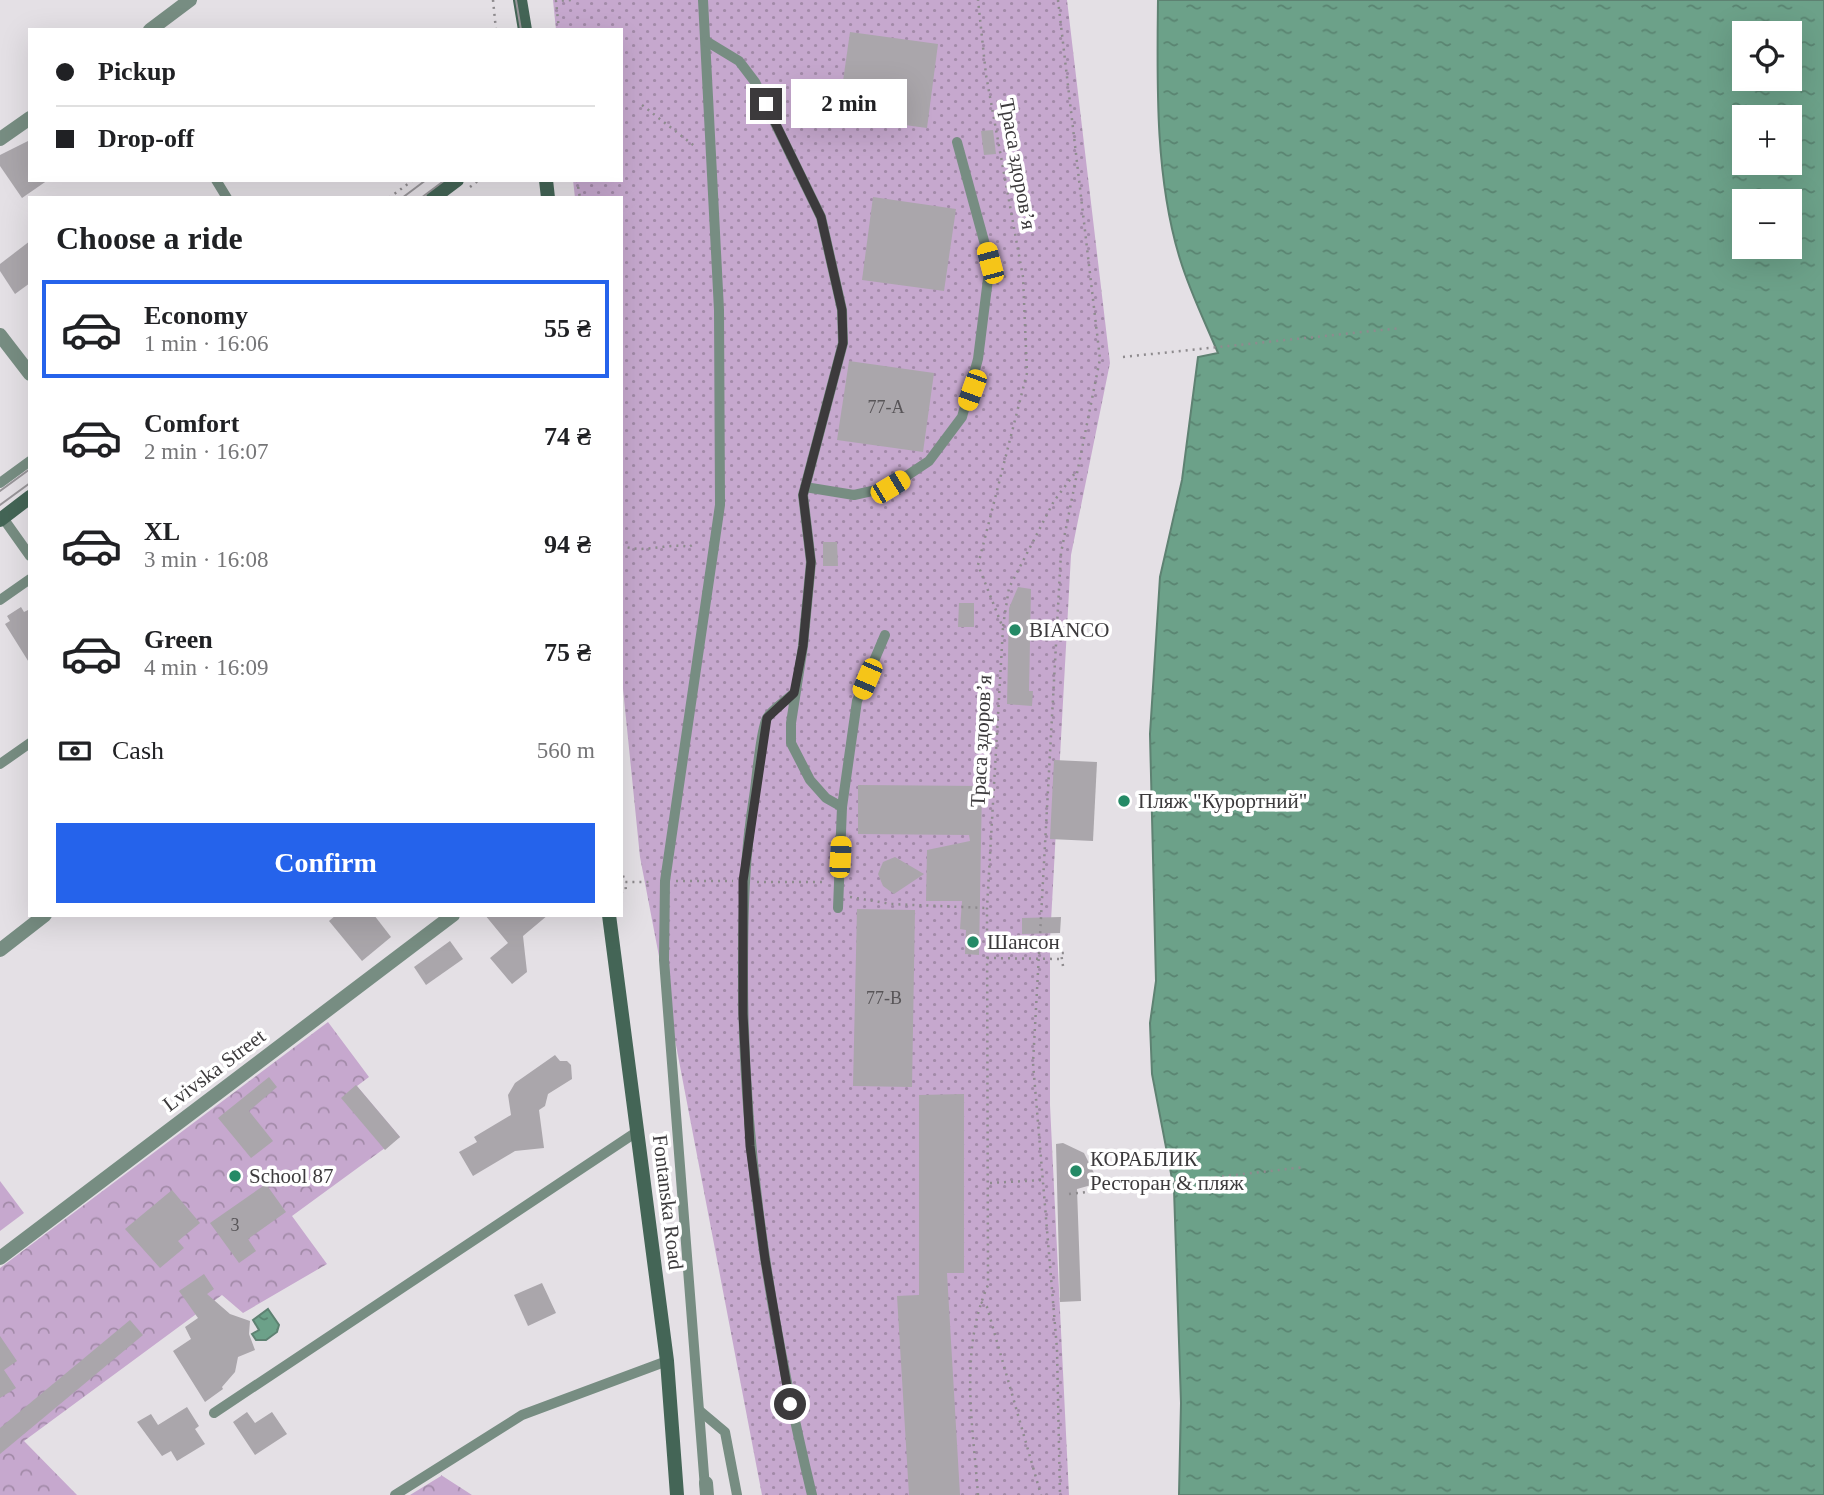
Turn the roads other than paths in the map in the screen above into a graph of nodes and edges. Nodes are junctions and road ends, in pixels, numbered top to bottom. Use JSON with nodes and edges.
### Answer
{"nodes":[{"id":1,"x":190,"y":0,"type":"edge"},
{"id":2,"x":520,"y":0,"type":"edge"},
{"id":3,"x":704,"y":0,"type":"edge"},
{"id":4,"x":153,"y":28,"type":"edge"},
{"id":5,"x":525,"y":28,"type":"edge"},
{"id":6,"x":706,"y":41,"type":"junction"},
{"id":7,"x":28,"y":119,"type":"edge"},
{"id":8,"x":0,"y":139,"type":"edge"},
{"id":9,"x":957,"y":142,"type":"dead end"},
{"id":10,"x":454,"y":182,"type":"edge"},
{"id":11,"x":436,"y":196,"type":"edge"},
{"id":12,"x":0,"y":335,"type":"edge"},
{"id":13,"x":28,"y":371,"type":"edge"},
{"id":14,"x":28,"y":462,"type":"edge"},
{"id":15,"x":0,"y":483,"type":"edge"},
{"id":16,"x":805,"y":487,"type":"junction"},
{"id":17,"x":28,"y":499,"type":"edge"},
{"id":18,"x":2,"y":519,"type":"edge"},
{"id":19,"x":28,"y":553,"type":"edge"},
{"id":20,"x":28,"y":580,"type":"edge"},
{"id":21,"x":0,"y":600,"type":"edge"},
{"id":22,"x":885,"y":635,"type":"dead end"},
{"id":23,"x":794,"y":693,"type":"junction"},
{"id":24,"x":28,"y":744,"type":"edge"},
{"id":25,"x":0,"y":764,"type":"edge"},
{"id":26,"x":842,"y":807,"type":"junction"},
{"id":27,"x":838,"y":908,"type":"dead end"},
{"id":28,"x":42,"y":917,"type":"edge"},
{"id":29,"x":450,"y":917,"type":"edge"},
{"id":30,"x":609,"y":917,"type":"edge"},
{"id":31,"x":0,"y":950,"type":"edge"},
{"id":32,"x":638,"y":1131,"type":"junction"},
{"id":33,"x":0,"y":1258,"type":"edge"},
{"id":34,"x":667,"y":1362,"type":"junction"},
{"id":35,"x":700,"y":1410,"type":"junction"},
{"id":36,"x":214,"y":1413,"type":"dead end"},
{"id":37,"x":705,"y":1491,"type":"edge"},
{"id":38,"x":679,"y":1493,"type":"edge"},
{"id":39,"x":395,"y":1495,"type":"edge"},
{"id":40,"x":737,"y":1495,"type":"edge"},
{"id":41,"x":812,"y":1495,"type":"edge"}],
"edges":[{"from":1,"to":4,"type":"street"},
{"from":2,"to":5,"type":"main road"},
{"from":3,"to":6,"type":"lane"},
{"from":6,"to":16,"type":"lane"},
{"from":6,"to":35,"type":"lane"},
{"from":7,"to":8,"type":"street"},
{"from":9,"to":16,"type":"lane"},
{"from":10,"to":11,"type":"main road"},
{"from":12,"to":13,"type":"street"},
{"from":14,"to":15,"type":"lane"},
{"from":16,"to":23,"type":"lane"},
{"from":17,"to":18,"type":"main road"},
{"from":18,"to":19,"type":"lane"},
{"from":20,"to":21,"type":"lane"},
{"from":22,"to":26,"type":"lane"},
{"from":23,"to":26,"type":"lane"},
{"from":23,"to":41,"type":"lane"},
{"from":24,"to":25,"type":"lane"},
{"from":26,"to":27,"type":"lane"},
{"from":28,"to":31,"type":"street"},
{"from":29,"to":33,"type":"street","name":"Lvivska Street"},
{"from":30,"to":32,"type":"main road","name":"Fontanska Road"},
{"from":32,"to":34,"type":"main road","name":"Fontanska Road"},
{"from":32,"to":36,"type":"lane"},
{"from":34,"to":38,"type":"main road","name":"Fontanska Road"},
{"from":34,"to":39,"type":"lane"},
{"from":35,"to":37,"type":"lane"},
{"from":35,"to":40,"type":"lane"}]}
